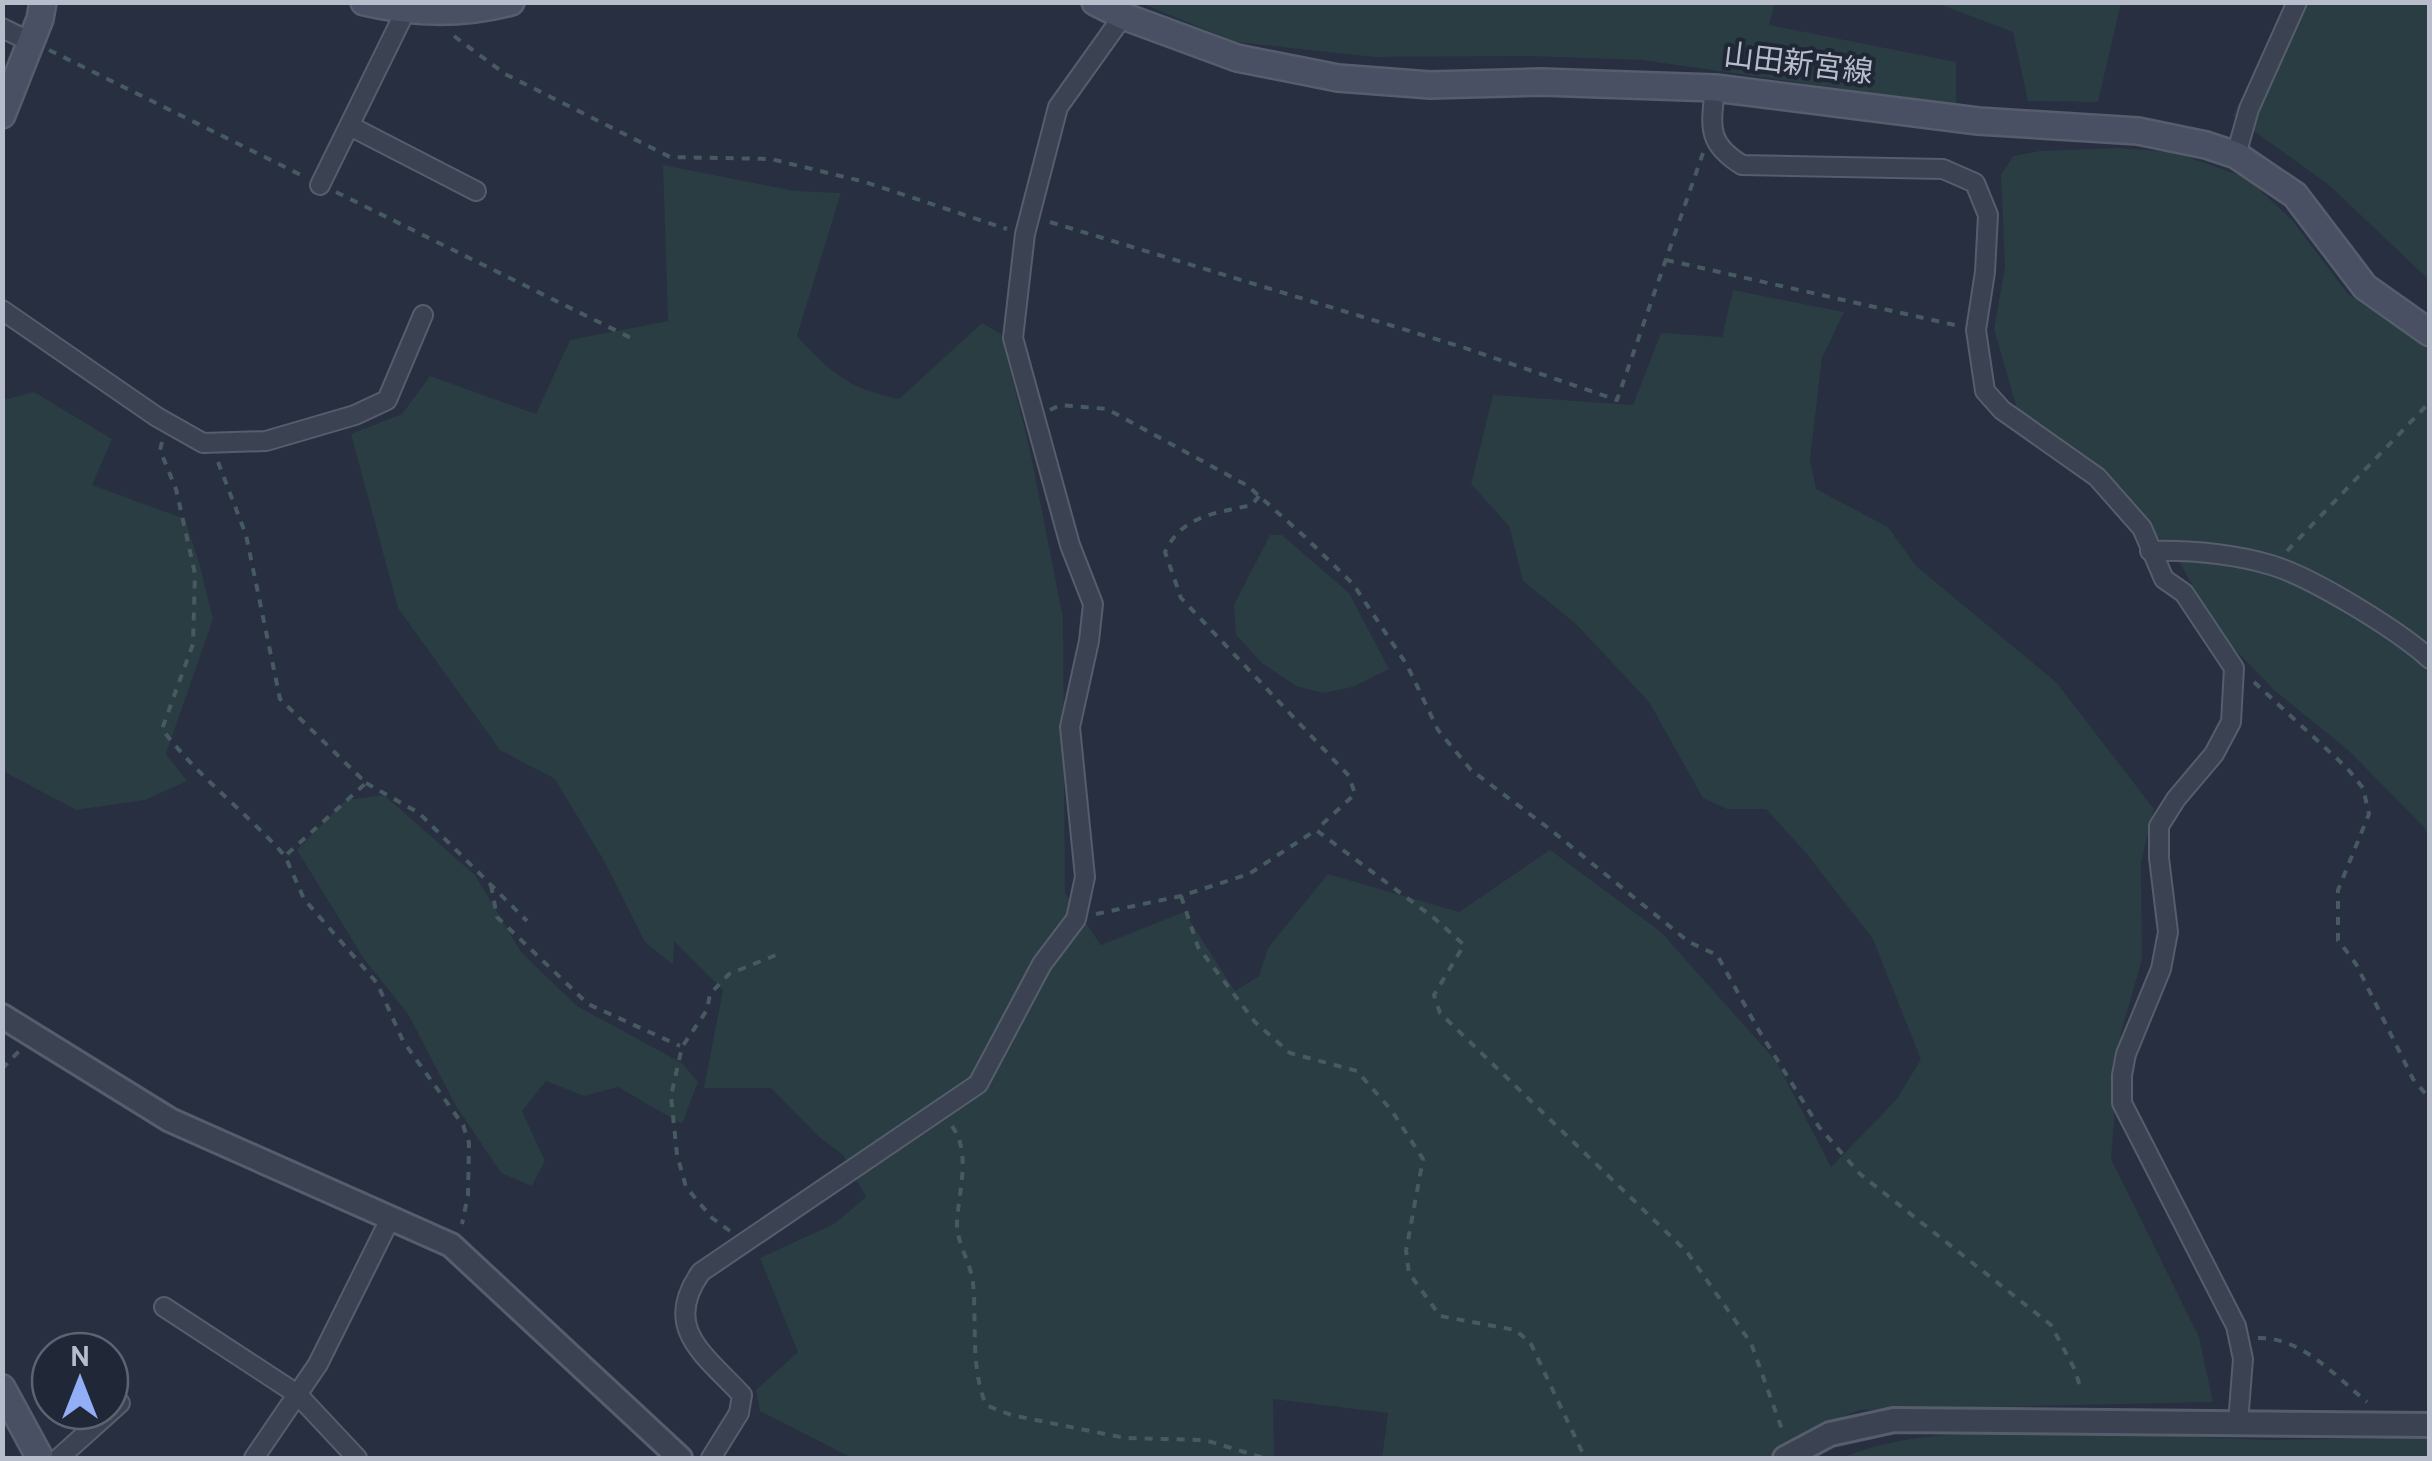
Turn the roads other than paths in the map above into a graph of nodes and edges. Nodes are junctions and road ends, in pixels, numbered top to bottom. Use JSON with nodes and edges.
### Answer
{"nodes":[{"id":1,"x":43,"y":2,"type":"edge"},
{"id":2,"x":364,"y":2,"type":"edge"},
{"id":3,"x":511,"y":2,"type":"edge"},
{"id":4,"x":1095,"y":2,"type":"edge"},
{"id":5,"x":2297,"y":2,"type":"edge"},
{"id":6,"x":405,"y":12,"type":"junction"},
{"id":7,"x":1123,"y":16,"type":"junction"},
{"id":8,"x":2,"y":28,"type":"edge"},
{"id":9,"x":32,"y":42,"type":"junction"},
{"id":10,"x":1715,"y":88,"type":"junction"},
{"id":11,"x":2,"y":115,"type":"edge"},
{"id":12,"x":350,"y":126,"type":"junction"},
{"id":13,"x":2236,"y":155,"type":"junction"},
{"id":14,"x":320,"y":184,"type":"dead end"},
{"id":15,"x":476,"y":191,"type":"dead end"},
{"id":16,"x":2,"y":310,"type":"edge"},
{"id":17,"x":423,"y":315,"type":"dead end"},
{"id":18,"x":2430,"y":333,"type":"edge"},
{"id":19,"x":2150,"y":551,"type":"junction"},
{"id":20,"x":2430,"y":659,"type":"edge"},
{"id":21,"x":2,"y":1016,"type":"edge"},
{"id":22,"x":390,"y":1219,"type":"junction"},
{"id":23,"x":164,"y":1308,"type":"dead end"},
{"id":24,"x":2,"y":1388,"type":"edge"},
{"id":25,"x":297,"y":1394,"type":"junction"},
{"id":26,"x":2238,"y":1423,"type":"junction"},
{"id":27,"x":2430,"y":1426,"type":"edge"},
{"id":28,"x":89,"y":1431,"type":"edge"},
{"id":29,"x":1788,"y":1456,"type":"edge"},
{"id":30,"x":40,"y":1458,"type":"edge"},
{"id":31,"x":59,"y":1458,"type":"edge"},
{"id":32,"x":254,"y":1458,"type":"edge"},
{"id":33,"x":356,"y":1458,"type":"edge"},
{"id":34,"x":680,"y":1458,"type":"edge"},
{"id":35,"x":711,"y":1458,"type":"edge"}],
"edges":[{"from":1,"to":9,"type":"main road"},
{"from":2,"to":6,"type":"main road"},
{"from":3,"to":6,"type":"main road"},
{"from":4,"to":7,"type":"main road","name":"山田新宮線"},
{"from":5,"to":13,"type":"street"},
{"from":6,"to":12,"type":"street"},
{"from":7,"to":10,"type":"main road","name":"山田新宮線"},
{"from":7,"to":35,"type":"street"},
{"from":8,"to":9,"type":"street"},
{"from":9,"to":11,"type":"main road"},
{"from":10,"to":13,"type":"main road","name":"山田新宮線"},
{"from":10,"to":19,"type":"street"},
{"from":12,"to":14,"type":"street"},
{"from":12,"to":15,"type":"street"},
{"from":13,"to":18,"type":"main road","name":"山田新宮線"},
{"from":16,"to":17,"type":"street"},
{"from":19,"to":20,"type":"street"},
{"from":19,"to":26,"type":"street"},
{"from":21,"to":22,"type":"street"},
{"from":22,"to":25,"type":"street"},
{"from":22,"to":34,"type":"street"},
{"from":23,"to":25,"type":"street"},
{"from":24,"to":30,"type":"main road"},
{"from":25,"to":32,"type":"street"},
{"from":25,"to":33,"type":"street"},
{"from":26,"to":27,"type":"street"},
{"from":26,"to":29,"type":"street"},
{"from":28,"to":31,"type":"street"}]}
